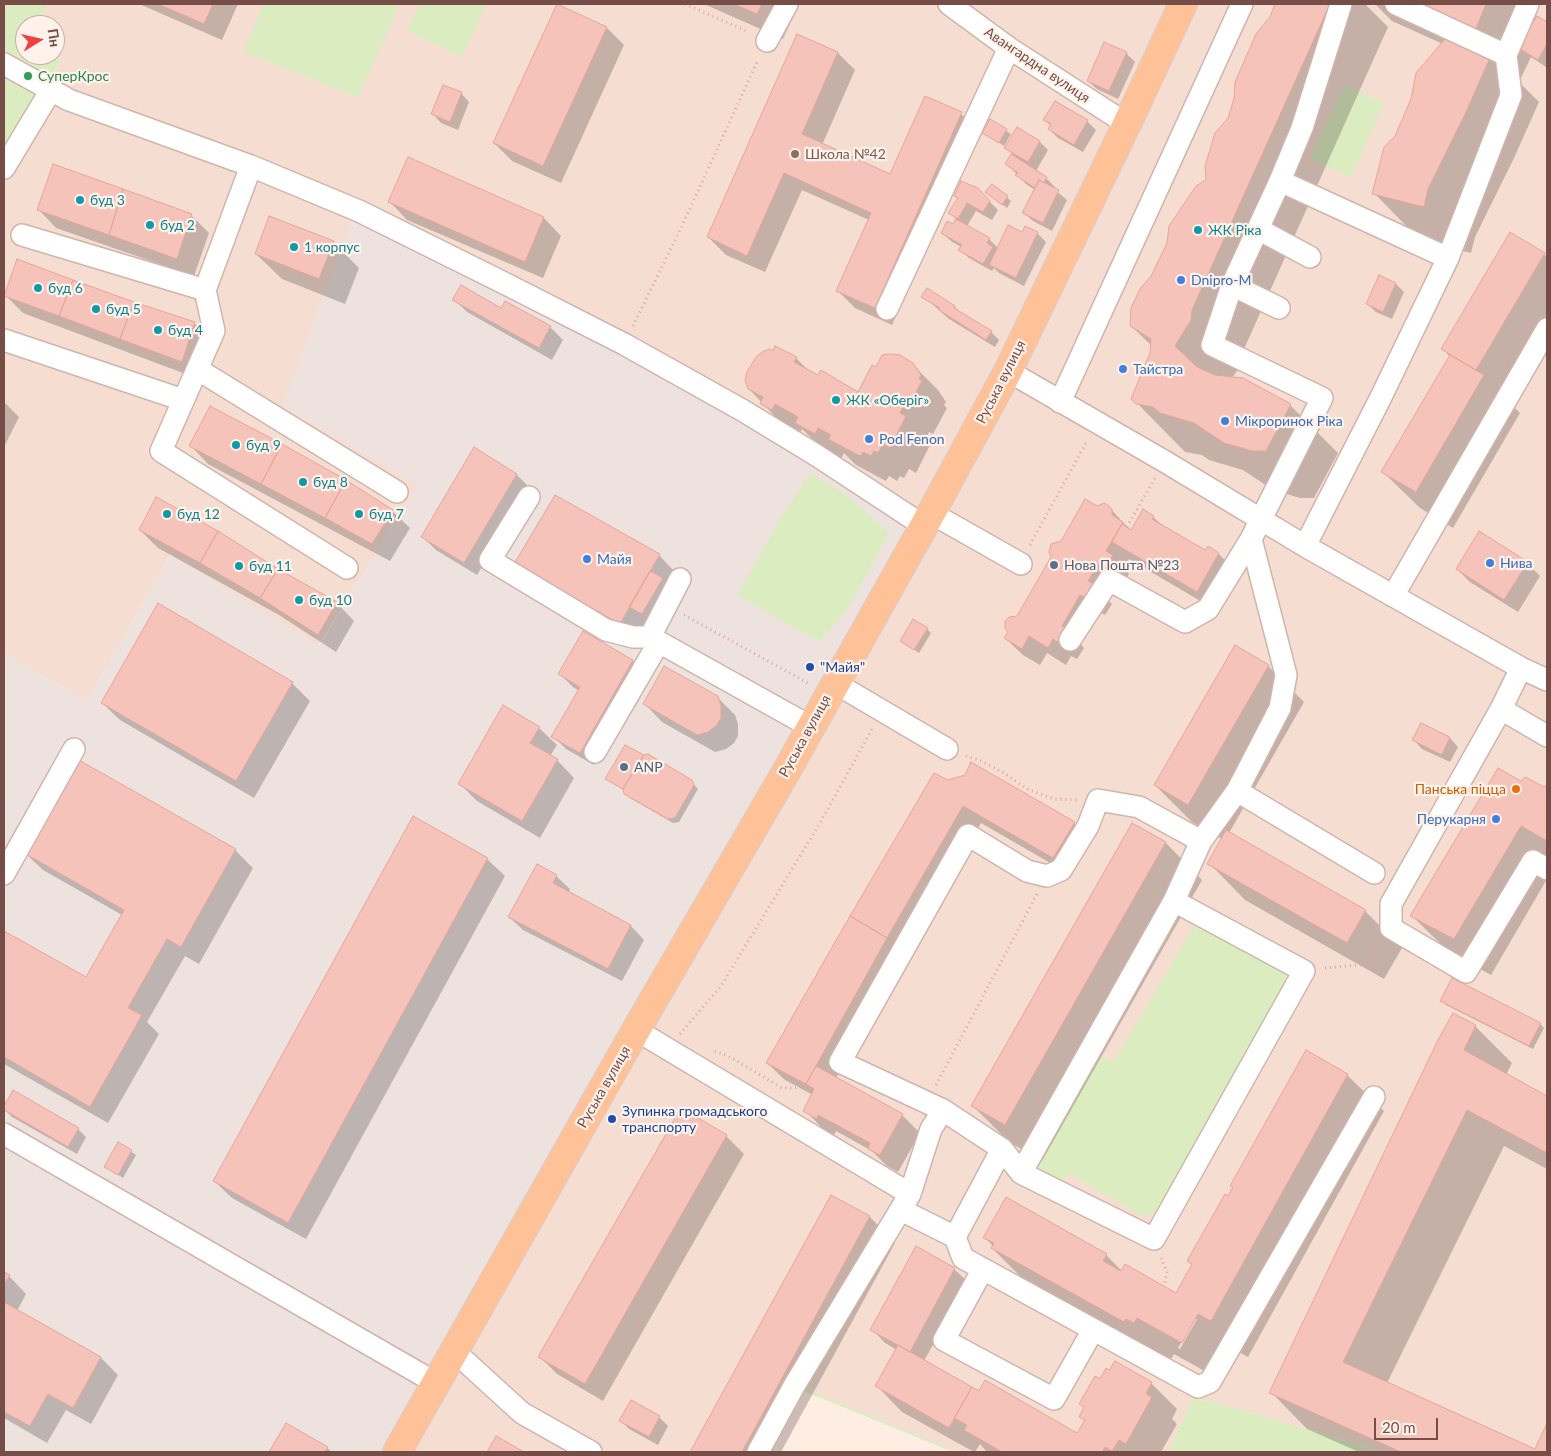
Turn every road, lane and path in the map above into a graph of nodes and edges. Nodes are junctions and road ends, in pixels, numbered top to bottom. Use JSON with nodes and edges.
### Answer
{"nodes":[{"id":1,"x":685,"y":4,"type":"edge"},
{"id":2,"x":787,"y":4,"type":"edge"},
{"id":3,"x":949,"y":4,"type":"edge"},
{"id":4,"x":1182,"y":4,"type":"edge"},
{"id":5,"x":1242,"y":4,"type":"edge"},
{"id":6,"x":1341,"y":4,"type":"edge"},
{"id":7,"x":1396,"y":4,"type":"edge"},
{"id":8,"x":1528,"y":4,"type":"edge"},
{"id":9,"x":767,"y":41,"type":"junction"},
{"id":10,"x":1009,"y":48,"type":"junction"},
{"id":11,"x":1506,"y":54,"type":"junction"},
{"id":12,"x":4,"y":64,"type":"edge"},
{"id":13,"x":51,"y":90,"type":"junction"},
{"id":14,"x":1127,"y":124,"type":"junction"},
{"id":15,"x":251,"y":166,"type":"junction"},
{"id":16,"x":4,"y":168,"type":"edge"},
{"id":17,"x":1280,"y":181,"type":"junction"},
{"id":18,"x":1258,"y":229,"type":"junction"},
{"id":19,"x":22,"y":236,"type":"dead end"},
{"id":20,"x":1310,"y":257,"type":"dead end"},
{"id":21,"x":1448,"y":258,"type":"junction"},
{"id":22,"x":1232,"y":285,"type":"junction"},
{"id":23,"x":205,"y":290,"type":"junction"},
{"id":24,"x":1279,"y":308,"type":"dead end"},
{"id":25,"x":887,"y":309,"type":"dead end"},
{"id":26,"x":1547,"y":329,"type":"edge"},
{"id":27,"x":4,"y":340,"type":"edge"},
{"id":28,"x":624,"y":344,"type":"junction"},
{"id":29,"x":197,"y":369,"type":"junction"},
{"id":30,"x":1008,"y":371,"type":"junction"},
{"id":31,"x":184,"y":400,"type":"junction"},
{"id":32,"x":1060,"y":402,"type":"junction"},
{"id":33,"x":1098,"y":422,"type":"junction"},
{"id":34,"x":1164,"y":460,"type":"junction"},
{"id":35,"x":397,"y":492,"type":"dead end"},
{"id":36,"x":529,"y":497,"type":"dead end"},
{"id":37,"x":1260,"y":519,"type":"junction"},
{"id":38,"x":928,"y":520,"type":"junction"},
{"id":39,"x":1127,"y":527,"type":"dead end"},
{"id":40,"x":1252,"y":539,"type":"junction"},
{"id":41,"x":1305,"y":546,"type":"junction"},
{"id":42,"x":1024,"y":557,"type":"joint"},
{"id":43,"x":347,"y":568,"type":"dead end"},
{"id":44,"x":680,"y":580,"type":"dead end"},
{"id":45,"x":1393,"y":596,"type":"junction"},
{"id":46,"x":667,"y":605,"type":"junction"},
{"id":47,"x":655,"y":640,"type":"junction"},
{"id":48,"x":1070,"y":640,"type":"dead end"},
{"id":49,"x":1521,"y":668,"type":"junction"},
{"id":50,"x":1547,"y":680,"type":"edge"},
{"id":51,"x":823,"y":684,"type":"junction"},
{"id":52,"x":1501,"y":709,"type":"junction"},
{"id":53,"x":882,"y":710,"type":"junction"},
{"id":54,"x":811,"y":727,"type":"junction"},
{"id":55,"x":1547,"y":736,"type":"edge"},
{"id":56,"x":74,"y":749,"type":"dead end"},
{"id":57,"x":947,"y":749,"type":"joint"},
{"id":58,"x":595,"y":752,"type":"dead end"},
{"id":59,"x":1237,"y":791,"type":"junction"},
{"id":60,"x":1098,"y":800,"type":"junction"},
{"id":61,"x":1201,"y":841,"type":"junction"},
{"id":62,"x":1547,"y":870,"type":"edge"},
{"id":63,"x":1374,"y":873,"type":"dead end"},
{"id":64,"x":4,"y":874,"type":"edge"},
{"id":65,"x":1047,"y":876,"type":"junction"},
{"id":66,"x":1174,"y":901,"type":"junction"},
{"id":67,"x":1391,"y":928,"type":"junction"},
{"id":68,"x":1304,"y":971,"type":"junction"},
{"id":69,"x":636,"y":1030,"type":"junction"},
{"id":70,"x":678,"y":1036,"type":"dead end"},
{"id":71,"x":1374,"y":1097,"type":"dead end"},
{"id":72,"x":935,"y":1106,"type":"junction"},
{"id":73,"x":4,"y":1134,"type":"edge"},
{"id":74,"x":1002,"y":1149,"type":"junction"},
{"id":75,"x":1020,"y":1173,"type":"junction"},
{"id":76,"x":905,"y":1202,"type":"junction"},
{"id":77,"x":955,"y":1237,"type":"junction"},
{"id":78,"x":1154,"y":1239,"type":"junction"},
{"id":79,"x":983,"y":1269,"type":"junction"},
{"id":80,"x":1164,"y":1286,"type":"dead end"},
{"id":81,"x":1093,"y":1330,"type":"junction"},
{"id":82,"x":454,"y":1351,"type":"junction"},
{"id":83,"x":436,"y":1383,"type":"junction"},
{"id":84,"x":397,"y":1452,"type":"edge"},
{"id":85,"x":591,"y":1452,"type":"edge"},
{"id":86,"x":758,"y":1452,"type":"edge"}],
"edges":[{"from":1,"to":9,"type":"path"},
{"from":2,"to":9,"type":"street"},
{"from":3,"to":10,"type":"street","name":"Авангардна вулиця"},
{"from":4,"to":14,"type":"main road","name":"Руська вулиця"},
{"from":5,"to":32,"type":"street"},
{"from":6,"to":17,"type":"street"},
{"from":7,"to":11,"type":"street"},
{"from":8,"to":11,"type":"street"},
{"from":9,"to":28,"type":"path"},
{"from":10,"to":14,"type":"street","name":"Авангардна вулиця"},
{"from":10,"to":25,"type":"street"},
{"from":11,"to":21,"type":"street"},
{"from":12,"to":13,"type":"street"},
{"from":13,"to":15,"type":"street"},
{"from":13,"to":16,"type":"street"},
{"from":14,"to":30,"type":"main road","name":"Руська вулиця"},
{"from":15,"to":23,"type":"street"},
{"from":15,"to":28,"type":"street"},
{"from":17,"to":18,"type":"street"},
{"from":17,"to":21,"type":"street"},
{"from":18,"to":20,"type":"street"},
{"from":18,"to":22,"type":"street"},
{"from":19,"to":23,"type":"street"},
{"from":21,"to":41,"type":"street"},
{"from":22,"to":24,"type":"street"},
{"from":22,"to":37,"type":"street"},
{"from":23,"to":29,"type":"street"},
{"from":26,"to":45,"type":"street"},
{"from":27,"to":31,"type":"street"},
{"from":28,"to":38,"type":"street"},
{"from":29,"to":31,"type":"street"},
{"from":29,"to":35,"type":"street"},
{"from":30,"to":32,"type":"street"},
{"from":30,"to":38,"type":"main road","name":"Руська вулиця"},
{"from":31,"to":43,"type":"street"},
{"from":32,"to":33,"type":"street"},
{"from":33,"to":34,"type":"street"},
{"from":33,"to":42,"type":"path"},
{"from":34,"to":37,"type":"street"},
{"from":34,"to":39,"type":"path"},
{"from":36,"to":47,"type":"street"},
{"from":37,"to":40,"type":"street"},
{"from":37,"to":41,"type":"street"},
{"from":38,"to":42,"type":"street"},
{"from":38,"to":51,"type":"main road","name":"Руська вулиця"},
{"from":40,"to":48,"type":"street"},
{"from":40,"to":59,"type":"street"},
{"from":41,"to":45,"type":"street"},
{"from":44,"to":46,"type":"street"},
{"from":45,"to":49,"type":"street"},
{"from":46,"to":47,"type":"street"},
{"from":46,"to":51,"type":"path"},
{"from":47,"to":54,"type":"street"},
{"from":47,"to":58,"type":"street"},
{"from":49,"to":50,"type":"street"},
{"from":49,"to":52,"type":"street"},
{"from":51,"to":53,"type":"street"},
{"from":51,"to":54,"type":"main road","name":"Руська вулиця"},
{"from":52,"to":55,"type":"street"},
{"from":52,"to":67,"type":"street"},
{"from":53,"to":57,"type":"street"},
{"from":53,"to":70,"type":"path"},
{"from":54,"to":69,"type":"main road","name":"Руська вулиця"},
{"from":56,"to":64,"type":"street"},
{"from":57,"to":60,"type":"path"},
{"from":59,"to":61,"type":"street"},
{"from":59,"to":63,"type":"street"},
{"from":60,"to":61,"type":"street"},
{"from":60,"to":65,"type":"street"},
{"from":61,"to":66,"type":"street"},
{"from":62,"to":67,"type":"street"},
{"from":65,"to":72,"type":"path"},
{"from":65,"to":72,"type":"street"},
{"from":66,"to":68,"type":"street"},
{"from":66,"to":75,"type":"street"},
{"from":67,"to":68,"type":"path"},
{"from":68,"to":78,"type":"street"},
{"from":69,"to":76,"type":"street"},
{"from":69,"to":82,"type":"main road","name":"Руська вулиця"},
{"from":71,"to":81,"type":"street"},
{"from":72,"to":74,"type":"street"},
{"from":72,"to":76,"type":"street"},
{"from":73,"to":83,"type":"street"},
{"from":74,"to":75,"type":"street"},
{"from":74,"to":77,"type":"street"},
{"from":75,"to":78,"type":"street"},
{"from":76,"to":77,"type":"street"},
{"from":76,"to":86,"type":"street"},
{"from":77,"to":79,"type":"street"},
{"from":78,"to":80,"type":"path"},
{"from":79,"to":81,"type":"street"},
{"from":79,"to":81,"type":"street"},
{"from":82,"to":83,"type":"main road","name":"Руська вулиця"},
{"from":82,"to":85,"type":"street"},
{"from":83,"to":84,"type":"main road","name":"Руська вулиця"}]}
